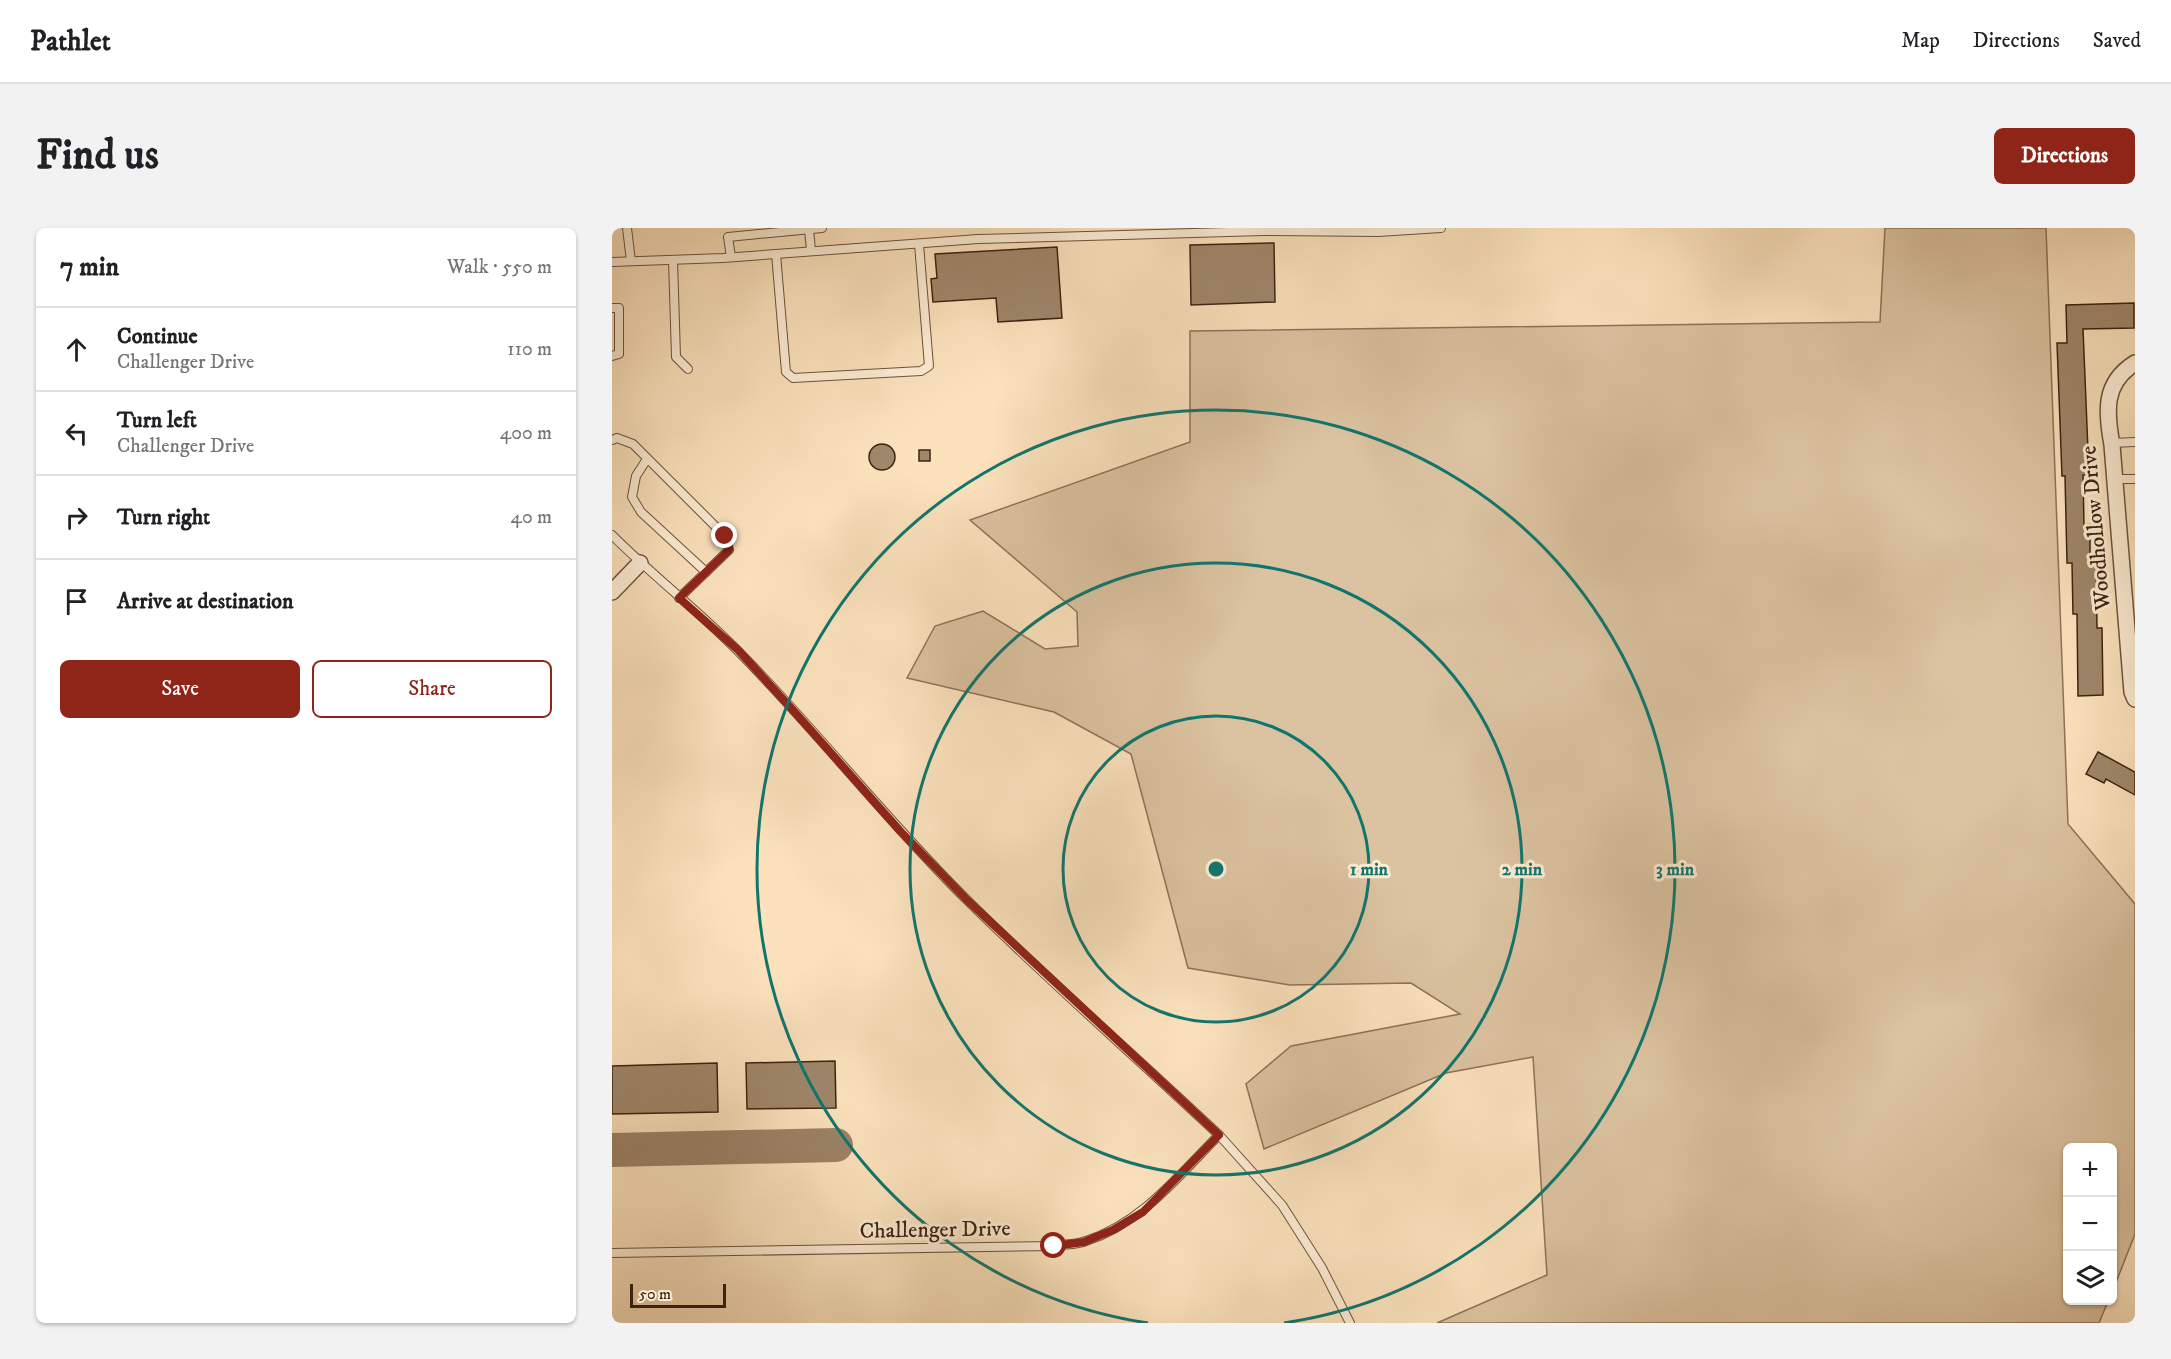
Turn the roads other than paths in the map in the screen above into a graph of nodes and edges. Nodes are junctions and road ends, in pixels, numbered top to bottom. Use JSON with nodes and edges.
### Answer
{"nodes":[{"id":1,"x":627,"y":228,"type":"edge"},
{"id":2,"x":822,"y":228,"type":"edge"},
{"id":3,"x":1441,"y":228,"type":"edge"},
{"id":4,"x":809,"y":229,"type":"edge"},
{"id":5,"x":919,"y":244,"type":"junction"},
{"id":6,"x":811,"y":251,"type":"junction"},
{"id":7,"x":776,"y":254,"type":"junction"},
{"id":8,"x":730,"y":257,"type":"junction"},
{"id":9,"x":673,"y":260,"type":"junction"},
{"id":10,"x":631,"y":261,"type":"junction"},
{"id":11,"x":612,"y":262,"type":"edge"},
{"id":12,"x":612,"y":308,"type":"edge"},
{"id":13,"x":612,"y":356,"type":"edge"},
{"id":14,"x":2135,"y":363,"type":"edge"},
{"id":15,"x":688,"y":369,"type":"dead end"},
{"id":16,"x":612,"y":440,"type":"edge"},
{"id":17,"x":2112,"y":442,"type":"junction"},
{"id":18,"x":2135,"y":442,"type":"edge"},
{"id":19,"x":647,"y":459,"type":"junction"},
{"id":20,"x":2115,"y":479,"type":"junction"},
{"id":21,"x":2135,"y":479,"type":"edge"},
{"id":22,"x":612,"y":535,"type":"edge"},
{"id":23,"x":640,"y":563,"type":"junction"},
{"id":24,"x":706,"y":572,"type":"junction"},
{"id":25,"x":612,"y":592,"type":"edge"},
{"id":26,"x":679,"y":598,"type":"junction"},
{"id":27,"x":2130,"y":598,"type":"edge"},
{"id":28,"x":2131,"y":638,"type":"edge"},
{"id":29,"x":2135,"y":699,"type":"edge"},
{"id":30,"x":1219,"y":1135,"type":"junction"},
{"id":31,"x":612,"y":1253,"type":"edge"},
{"id":32,"x":1350,"y":1323,"type":"edge"}],
"edges":[{"from":1,"to":10,"type":"lane"},
{"from":2,"to":4,"type":"lane"},
{"from":3,"to":5,"type":"lane"},
{"from":4,"to":6,"type":"lane"},
{"from":4,"to":8,"type":"lane"},
{"from":5,"to":6,"type":"lane"},
{"from":5,"to":7,"type":"lane"},
{"from":6,"to":7,"type":"lane"},
{"from":7,"to":8,"type":"lane"},
{"from":8,"to":9,"type":"lane"},
{"from":9,"to":10,"type":"lane"},
{"from":9,"to":15,"type":"lane"},
{"from":10,"to":11,"type":"lane"},
{"from":12,"to":13,"type":"lane"},
{"from":14,"to":17,"type":"street","name":"Woodhollow Drive"},
{"from":16,"to":19,"type":"lane"},
{"from":17,"to":18,"type":"lane"},
{"from":17,"to":20,"type":"street","name":"Woodhollow Drive"},
{"from":19,"to":24,"type":"lane"},
{"from":19,"to":24,"type":"lane"},
{"from":20,"to":21,"type":"lane"},
{"from":20,"to":27,"type":"street","name":"Woodhollow Drive"},
{"from":22,"to":23,"type":"lane"},
{"from":23,"to":25,"type":"street"},
{"from":23,"to":26,"type":"lane"},
{"from":24,"to":26,"type":"lane"},
{"from":26,"to":30,"type":"lane"},
{"from":27,"to":28,"type":"street","name":"Woodhollow Drive"},
{"from":28,"to":29,"type":"street","name":"Woodhollow Drive"},
{"from":30,"to":31,"type":"lane","name":"Challenger Drive"},
{"from":30,"to":32,"type":"lane"}]}
